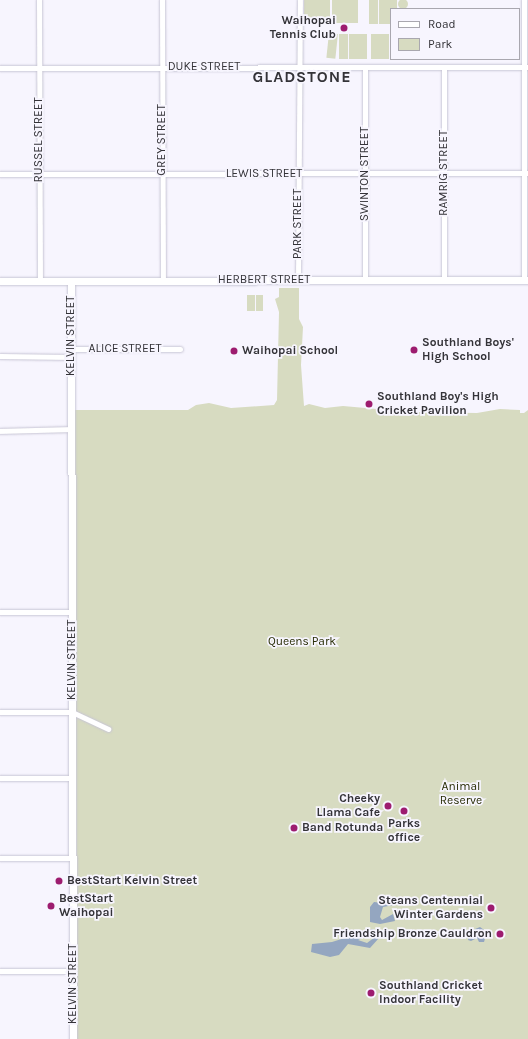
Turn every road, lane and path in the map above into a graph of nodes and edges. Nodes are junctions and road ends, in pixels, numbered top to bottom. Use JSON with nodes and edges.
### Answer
{"nodes":[{"id":1,"x":39,"y":0,"type":"edge"},
{"id":2,"x":162,"y":0,"type":"edge"},
{"id":3,"x":300,"y":0,"type":"edge"},
{"id":4,"x":524,"y":0,"type":"edge"},
{"id":5,"x":162,"y":67,"type":"junction"},
{"id":6,"x":299,"y":67,"type":"junction"},
{"id":7,"x":365,"y":67,"type":"junction"},
{"id":8,"x":444,"y":67,"type":"junction"},
{"id":9,"x":526,"y":67,"type":"edge"},
{"id":10,"x":0,"y":68,"type":"edge"},
{"id":11,"x":39,"y":68,"type":"junction"},
{"id":12,"x":444,"y":173,"type":"junction"},
{"id":13,"x":526,"y":173,"type":"edge"},
{"id":14,"x":0,"y":174,"type":"edge"},
{"id":15,"x":40,"y":174,"type":"junction"},
{"id":16,"x":163,"y":174,"type":"junction"},
{"id":17,"x":298,"y":174,"type":"junction"},
{"id":18,"x":365,"y":174,"type":"junction"},
{"id":19,"x":298,"y":280,"type":"junction"},
{"id":20,"x":365,"y":280,"type":"junction"},
{"id":21,"x":444,"y":280,"type":"junction"},
{"id":22,"x":526,"y":280,"type":"edge"},
{"id":23,"x":0,"y":281,"type":"edge"},
{"id":24,"x":40,"y":281,"type":"junction"},
{"id":25,"x":71,"y":281,"type":"junction"},
{"id":26,"x":163,"y":281,"type":"junction"},
{"id":27,"x":180,"y":349,"type":"dead end"},
{"id":28,"x":71,"y":353,"type":"junction"},
{"id":29,"x":0,"y":356,"type":"edge"},
{"id":30,"x":71,"y":429,"type":"junction"},
{"id":31,"x":0,"y":431,"type":"edge"},
{"id":32,"x":0,"y":612,"type":"edge"},
{"id":33,"x":72,"y":612,"type":"junction"},
{"id":34,"x":0,"y":712,"type":"edge"},
{"id":35,"x":72,"y":712,"type":"junction"},
{"id":36,"x":108,"y":729,"type":"dead end"},
{"id":37,"x":0,"y":778,"type":"edge"},
{"id":38,"x":72,"y":778,"type":"junction"},
{"id":39,"x":0,"y":858,"type":"edge"},
{"id":40,"x":72,"y":858,"type":"junction"},
{"id":41,"x":0,"y":971,"type":"edge"},
{"id":42,"x":72,"y":971,"type":"junction"},
{"id":43,"x":73,"y":1039,"type":"edge"}],
"edges":[{"from":1,"to":11,"type":"street","name":"RUSSEL STREET"},
{"from":2,"to":5,"type":"street","name":"GREY STREET"},
{"from":3,"to":6,"type":"street","name":"PARK STREET"},
{"from":4,"to":9,"type":"street"},
{"from":5,"to":6,"type":"street","name":"DUKE STREET"},
{"from":5,"to":11,"type":"street","name":"DUKE STREET"},
{"from":5,"to":16,"type":"street","name":"GREY STREET"},
{"from":6,"to":7,"type":"street","name":"DUKE STREET"},
{"from":6,"to":17,"type":"street","name":"PARK STREET"},
{"from":7,"to":8,"type":"street","name":"DUKE STREET"},
{"from":7,"to":18,"type":"street","name":"SWINTON STREET"},
{"from":8,"to":9,"type":"street","name":"DUKE STREET"},
{"from":8,"to":12,"type":"street","name":"RAMRIG STREET"},
{"from":9,"to":13,"type":"street"},
{"from":10,"to":11,"type":"street","name":"DUKE STREET"},
{"from":11,"to":15,"type":"street","name":"RUSSEL STREET"},
{"from":12,"to":13,"type":"street","name":"LEWIS STREET"},
{"from":12,"to":18,"type":"street","name":"LEWIS STREET"},
{"from":12,"to":21,"type":"street","name":"RAMRIG STREET"},
{"from":13,"to":22,"type":"street"},
{"from":14,"to":15,"type":"street","name":"LEWIS STREET"},
{"from":15,"to":16,"type":"street","name":"LEWIS STREET"},
{"from":15,"to":24,"type":"street","name":"RUSSEL STREET"},
{"from":16,"to":17,"type":"street","name":"LEWIS STREET"},
{"from":16,"to":26,"type":"street","name":"GREY STREET"},
{"from":17,"to":18,"type":"street","name":"LEWIS STREET"},
{"from":17,"to":19,"type":"street","name":"PARK STREET"},
{"from":18,"to":20,"type":"street","name":"SWINTON STREET"},
{"from":19,"to":20,"type":"main road","name":"HERBERT STREET"},
{"from":19,"to":26,"type":"main road","name":"HERBERT STREET"},
{"from":20,"to":21,"type":"main road","name":"HERBERT STREET"},
{"from":21,"to":22,"type":"main road","name":"HERBERT STREET"},
{"from":23,"to":24,"type":"main road","name":"HERBERT STREET"},
{"from":24,"to":25,"type":"main road","name":"HERBERT STREET"},
{"from":25,"to":26,"type":"main road","name":"HERBERT STREET"},
{"from":25,"to":28,"type":"main road","name":"KELVIN STREET"},
{"from":27,"to":28,"type":"street","name":"ALICE STREET"},
{"from":28,"to":29,"type":"street","name":"ALICE STREET"},
{"from":28,"to":30,"type":"main road","name":"KELVIN STREET"},
{"from":30,"to":31,"type":"street"},
{"from":30,"to":33,"type":"main road","name":"KELVIN STREET"},
{"from":32,"to":33,"type":"street"},
{"from":33,"to":35,"type":"main road","name":"KELVIN STREET"},
{"from":34,"to":35,"type":"street"},
{"from":35,"to":36,"type":"street"},
{"from":35,"to":38,"type":"main road","name":"KELVIN STREET"},
{"from":37,"to":38,"type":"street"},
{"from":38,"to":40,"type":"main road","name":"KELVIN STREET"},
{"from":39,"to":40,"type":"street"},
{"from":40,"to":42,"type":"main road","name":"KELVIN STREET"},
{"from":41,"to":42,"type":"street"},
{"from":42,"to":43,"type":"main road","name":"KELVIN STREET"}]}
